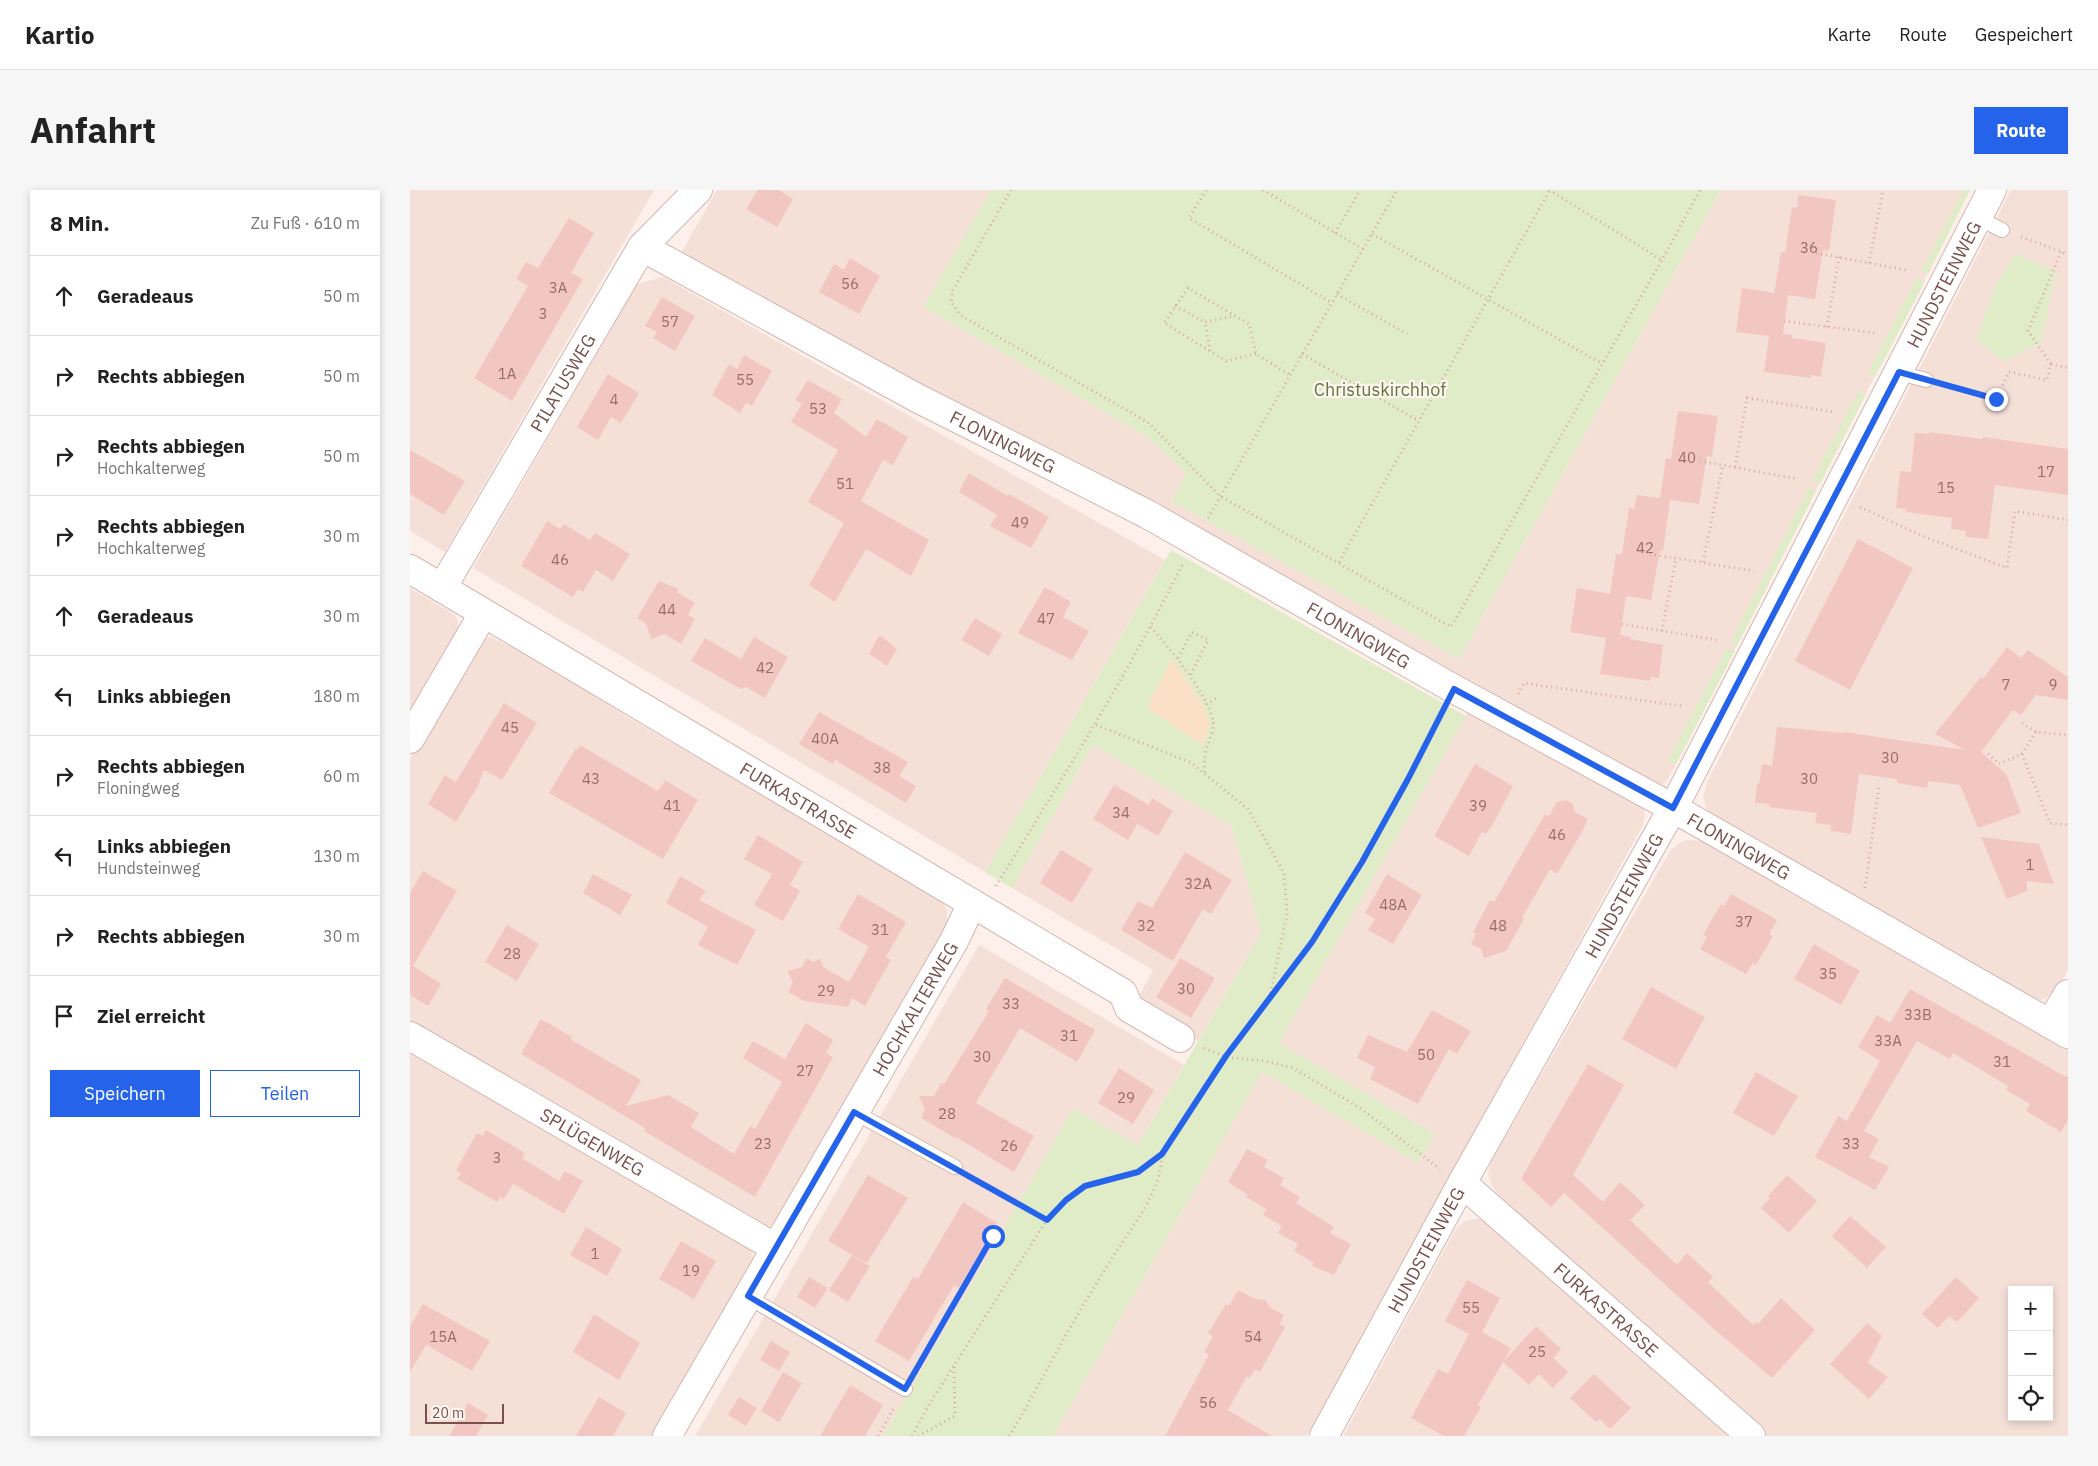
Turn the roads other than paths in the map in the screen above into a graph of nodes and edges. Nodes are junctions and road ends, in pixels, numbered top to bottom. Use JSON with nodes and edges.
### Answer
{"nodes":[{"id":1,"x":698,"y":190,"type":"edge"},
{"id":2,"x":1992,"y":190,"type":"edge"},
{"id":3,"x":642,"y":247,"type":"junction"},
{"id":4,"x":1899,"y":372,"type":"junction"},
{"id":5,"x":1926,"y":380,"type":"road end"},
{"id":6,"x":410,"y":569,"type":"edge"},
{"id":7,"x":442,"y":588,"type":"junction"},
{"id":8,"x":483,"y":614,"type":"junction"},
{"id":9,"x":410,"y":739,"type":"edge"},
{"id":10,"x":1673,"y":808,"type":"junction"},
{"id":11,"x":972,"y":903,"type":"junction"},
{"id":12,"x":2068,"y":994,"type":"edge"},
{"id":13,"x":2059,"y":1029,"type":"edge"},
{"id":14,"x":410,"y":1036,"type":"edge"},
{"id":15,"x":1180,"y":1038,"type":"dead end"},
{"id":16,"x":854,"y":1112,"type":"junction"},
{"id":17,"x":955,"y":1167,"type":"road end"},
{"id":18,"x":1462,"y":1183,"type":"junction"},
{"id":19,"x":776,"y":1248,"type":"junction"},
{"id":20,"x":748,"y":1296,"type":"junction"},
{"id":21,"x":905,"y":1389,"type":"road end"},
{"id":22,"x":666,"y":1436,"type":"edge"},
{"id":23,"x":1324,"y":1436,"type":"edge"},
{"id":24,"x":1751,"y":1436,"type":"edge"}],
"edges":[{"from":1,"to":3,"type":"street","name":"PILATUSWEG"},
{"from":2,"to":4,"type":"street","name":"HUNDSTEINWEG"},
{"from":3,"to":7,"type":"street","name":"PILATUSWEG"},
{"from":3,"to":10,"type":"street","name":"FLONINGWEG"},
{"from":4,"to":5,"type":"lane"},
{"from":4,"to":10,"type":"street","name":"HUNDSTEINWEG"},
{"from":6,"to":7,"type":"street","name":"FURKASTRASSE"},
{"from":7,"to":8,"type":"street","name":"FURKASTRASSE"},
{"from":8,"to":9,"type":"street"},
{"from":8,"to":11,"type":"street","name":"FURKASTRASSE"},
{"from":10,"to":13,"type":"street","name":"FLONINGWEG"},
{"from":10,"to":18,"type":"street","name":"HUNDSTEINWEG"},
{"from":11,"to":15,"type":"street","name":"FURKASTRASSE"},
{"from":11,"to":16,"type":"street","name":"HOCHKALTERWEG"},
{"from":12,"to":13,"type":"street"},
{"from":14,"to":19,"type":"street","name":"SPLÜGENWEG"},
{"from":16,"to":17,"type":"lane"},
{"from":16,"to":19,"type":"street","name":"HOCHKALTERWEG"},
{"from":18,"to":23,"type":"street","name":"HUNDSTEINWEG"},
{"from":18,"to":24,"type":"street","name":"FURKASTRASSE"},
{"from":19,"to":20,"type":"street","name":"HOCHKALTERWEG"},
{"from":20,"to":21,"type":"lane"},
{"from":20,"to":22,"type":"street","name":"HOCHKALTERWEG"}]}
